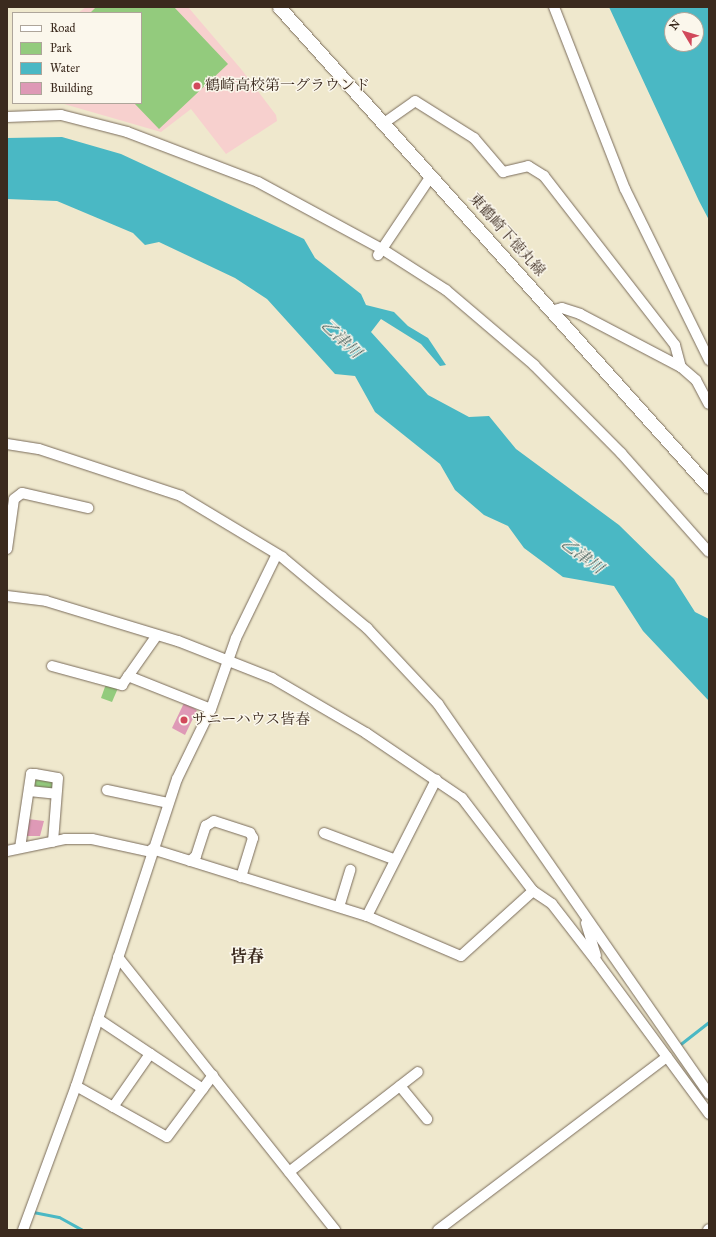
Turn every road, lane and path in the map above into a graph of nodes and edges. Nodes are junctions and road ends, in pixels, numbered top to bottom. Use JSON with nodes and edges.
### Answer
{"nodes":[{"id":1,"x":278,"y":7,"type":"edge"},
{"id":2,"x":554,"y":7,"type":"edge"},
{"id":3,"x":7,"y":118,"type":"edge"},
{"id":4,"x":384,"y":123,"type":"junction"},
{"id":5,"x":431,"y":176,"type":"junction"},
{"id":6,"x":380,"y":252,"type":"junction"},
{"id":7,"x":554,"y":310,"type":"junction"},
{"id":8,"x":709,"y":360,"type":"edge"},
{"id":9,"x":681,"y":367,"type":"junction"},
{"id":10,"x":709,"y":404,"type":"edge"},
{"id":11,"x":7,"y":444,"type":"edge"},
{"id":12,"x":709,"y":487,"type":"edge"},
{"id":13,"x":88,"y":508,"type":"dead end"},
{"id":14,"x":7,"y":549,"type":"edge"},
{"id":15,"x":709,"y":552,"type":"edge"},
{"id":16,"x":277,"y":554,"type":"junction"},
{"id":17,"x":7,"y":596,"type":"edge"},
{"id":18,"x":157,"y":635,"type":"junction"},
{"id":19,"x":230,"y":661,"type":"junction"},
{"id":20,"x":52,"y":666,"type":"dead end"},
{"id":21,"x":128,"y":676,"type":"junction"},
{"id":22,"x":211,"y":709,"type":"junction"},
{"id":23,"x":436,"y":780,"type":"junction"},
{"id":24,"x":107,"y":790,"type":"dead end"},
{"id":25,"x":29,"y":791,"type":"junction"},
{"id":26,"x":56,"y":794,"type":"junction"},
{"id":27,"x":168,"y":803,"type":"junction"},
{"id":28,"x":324,"y":832,"type":"dead end"},
{"id":29,"x":53,"y":842,"type":"junction"},
{"id":30,"x":20,"y":848,"type":"junction"},
{"id":31,"x":7,"y":851,"type":"edge"},
{"id":32,"x":152,"y":851,"type":"junction"},
{"id":33,"x":394,"y":859,"type":"junction"},
{"id":34,"x":190,"y":861,"type":"junction"},
{"id":35,"x":350,"y":870,"type":"dead end"},
{"id":36,"x":240,"y":877,"type":"junction"},
{"id":37,"x":533,"y":891,"type":"junction"},
{"id":38,"x":339,"y":907,"type":"junction"},
{"id":39,"x":367,"y":916,"type":"junction"},
{"id":40,"x":584,"y":916,"type":"junction"},
{"id":41,"x":118,"y":957,"type":"junction"},
{"id":42,"x":597,"y":962,"type":"junction"},
{"id":43,"x":98,"y":1019,"type":"junction"},
{"id":44,"x":150,"y":1054,"type":"junction"},
{"id":45,"x":667,"y":1057,"type":"junction"},
{"id":46,"x":418,"y":1072,"type":"dead end"},
{"id":47,"x":214,"y":1075,"type":"junction"},
{"id":48,"x":76,"y":1086,"type":"junction"},
{"id":49,"x":400,"y":1086,"type":"junction"},
{"id":50,"x":203,"y":1089,"type":"junction"},
{"id":51,"x":709,"y":1094,"type":"edge"},
{"id":52,"x":113,"y":1107,"type":"junction"},
{"id":53,"x":709,"y":1114,"type":"edge"},
{"id":54,"x":427,"y":1119,"type":"dead end"},
{"id":55,"x":289,"y":1172,"type":"junction"},
{"id":56,"x":23,"y":1230,"type":"edge"},
{"id":57,"x":335,"y":1230,"type":"edge"},
{"id":58,"x":438,"y":1230,"type":"edge"}],
"edges":[{"from":1,"to":4,"type":"street","name":"東鶴崎下徳丸線"},
{"from":2,"to":8,"type":"street"},
{"from":3,"to":6,"type":"street"},
{"from":4,"to":5,"type":"street","name":"東鶴崎下徳丸線"},
{"from":4,"to":9,"type":"street"},
{"from":5,"to":6,"type":"street"},
{"from":5,"to":7,"type":"street","name":"東鶴崎下徳丸線"},
{"from":6,"to":15,"type":"street"},
{"from":7,"to":9,"type":"street"},
{"from":7,"to":12,"type":"street","name":"東鶴崎下徳丸線"},
{"from":9,"to":10,"type":"street"},
{"from":11,"to":16,"type":"street"},
{"from":13,"to":14,"type":"street"},
{"from":16,"to":19,"type":"street"},
{"from":16,"to":40,"type":"street"},
{"from":17,"to":18,"type":"street"},
{"from":18,"to":19,"type":"street"},
{"from":18,"to":21,"type":"street"},
{"from":19,"to":22,"type":"street"},
{"from":19,"to":23,"type":"street"},
{"from":20,"to":21,"type":"street"},
{"from":21,"to":22,"type":"street"},
{"from":22,"to":27,"type":"street"},
{"from":23,"to":33,"type":"street"},
{"from":23,"to":37,"type":"street"},
{"from":24,"to":27,"type":"street"},
{"from":25,"to":26,"type":"street"},
{"from":25,"to":26,"type":"street"},
{"from":25,"to":30,"type":"street"},
{"from":26,"to":29,"type":"street"},
{"from":27,"to":32,"type":"street"},
{"from":28,"to":33,"type":"street"},
{"from":29,"to":30,"type":"street"},
{"from":29,"to":32,"type":"street"},
{"from":30,"to":31,"type":"street"},
{"from":32,"to":34,"type":"street"},
{"from":32,"to":41,"type":"street"},
{"from":33,"to":39,"type":"street"},
{"from":34,"to":36,"type":"street"},
{"from":34,"to":36,"type":"street"},
{"from":35,"to":38,"type":"street"},
{"from":36,"to":38,"type":"street"},
{"from":37,"to":39,"type":"street"},
{"from":37,"to":42,"type":"street"},
{"from":38,"to":39,"type":"street"},
{"from":40,"to":42,"type":"street"},
{"from":40,"to":51,"type":"street"},
{"from":41,"to":43,"type":"street"},
{"from":41,"to":47,"type":"street"},
{"from":42,"to":45,"type":"street"},
{"from":43,"to":44,"type":"street"},
{"from":43,"to":48,"type":"street"},
{"from":44,"to":50,"type":"street"},
{"from":44,"to":52,"type":"street"},
{"from":45,"to":53,"type":"street"},
{"from":45,"to":58,"type":"street"},
{"from":46,"to":49,"type":"street"},
{"from":47,"to":50,"type":"street"},
{"from":47,"to":55,"type":"street"},
{"from":48,"to":52,"type":"street"},
{"from":48,"to":56,"type":"street"},
{"from":49,"to":54,"type":"street"},
{"from":49,"to":55,"type":"street"},
{"from":50,"to":52,"type":"street"},
{"from":55,"to":57,"type":"street"}]}
